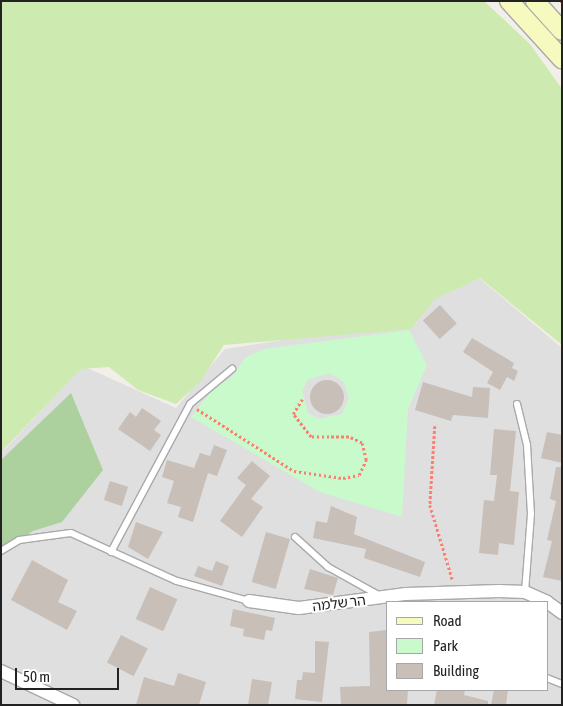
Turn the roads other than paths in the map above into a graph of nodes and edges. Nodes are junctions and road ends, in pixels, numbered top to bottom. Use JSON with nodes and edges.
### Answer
{"nodes":[{"id":1,"x":509,"y":1,"type":"edge"},
{"id":2,"x":535,"y":1,"type":"edge"},
{"id":3,"x":562,"y":31,"type":"edge"},
{"id":4,"x":562,"y":58,"type":"edge"},
{"id":5,"x":232,"y":370,"type":"dead end"},
{"id":6,"x":517,"y":404,"type":"dead end"},
{"id":7,"x":295,"y":537,"type":"dead end"},
{"id":8,"x":1,"y":551,"type":"edge"},
{"id":9,"x":112,"y":552,"type":"junction"},
{"id":10,"x":525,"y":592,"type":"junction"},
{"id":11,"x":383,"y":597,"type":"junction"},
{"id":12,"x":250,"y":601,"type":"joint"},
{"id":13,"x":545,"y":601,"type":"edge"},
{"id":14,"x":548,"y":603,"type":"edge"},
{"id":15,"x":562,"y":613,"type":"edge"},
{"id":16,"x":1,"y":671,"type":"edge"},
{"id":17,"x":548,"y":678,"type":"edge"},
{"id":18,"x":562,"y":684,"type":"edge"},
{"id":19,"x":73,"y":705,"type":"edge"}],
"edges":[{"from":1,"to":4,"type":"street"},
{"from":2,"to":3,"type":"street"},
{"from":5,"to":9,"type":"lane"},
{"from":6,"to":10,"type":"lane"},
{"from":7,"to":11,"type":"lane"},
{"from":8,"to":9,"type":"lane"},
{"from":9,"to":12,"type":"lane"},
{"from":10,"to":11,"type":"street","name":"הר שלמה"},
{"from":10,"to":13,"type":"street","name":"הר שלמה"},
{"from":11,"to":12,"type":"street","name":"הר שלמה"},
{"from":14,"to":15,"type":"street","name":"הר שלמה"},
{"from":16,"to":19,"type":"street"},
{"from":17,"to":18,"type":"lane"}]}
